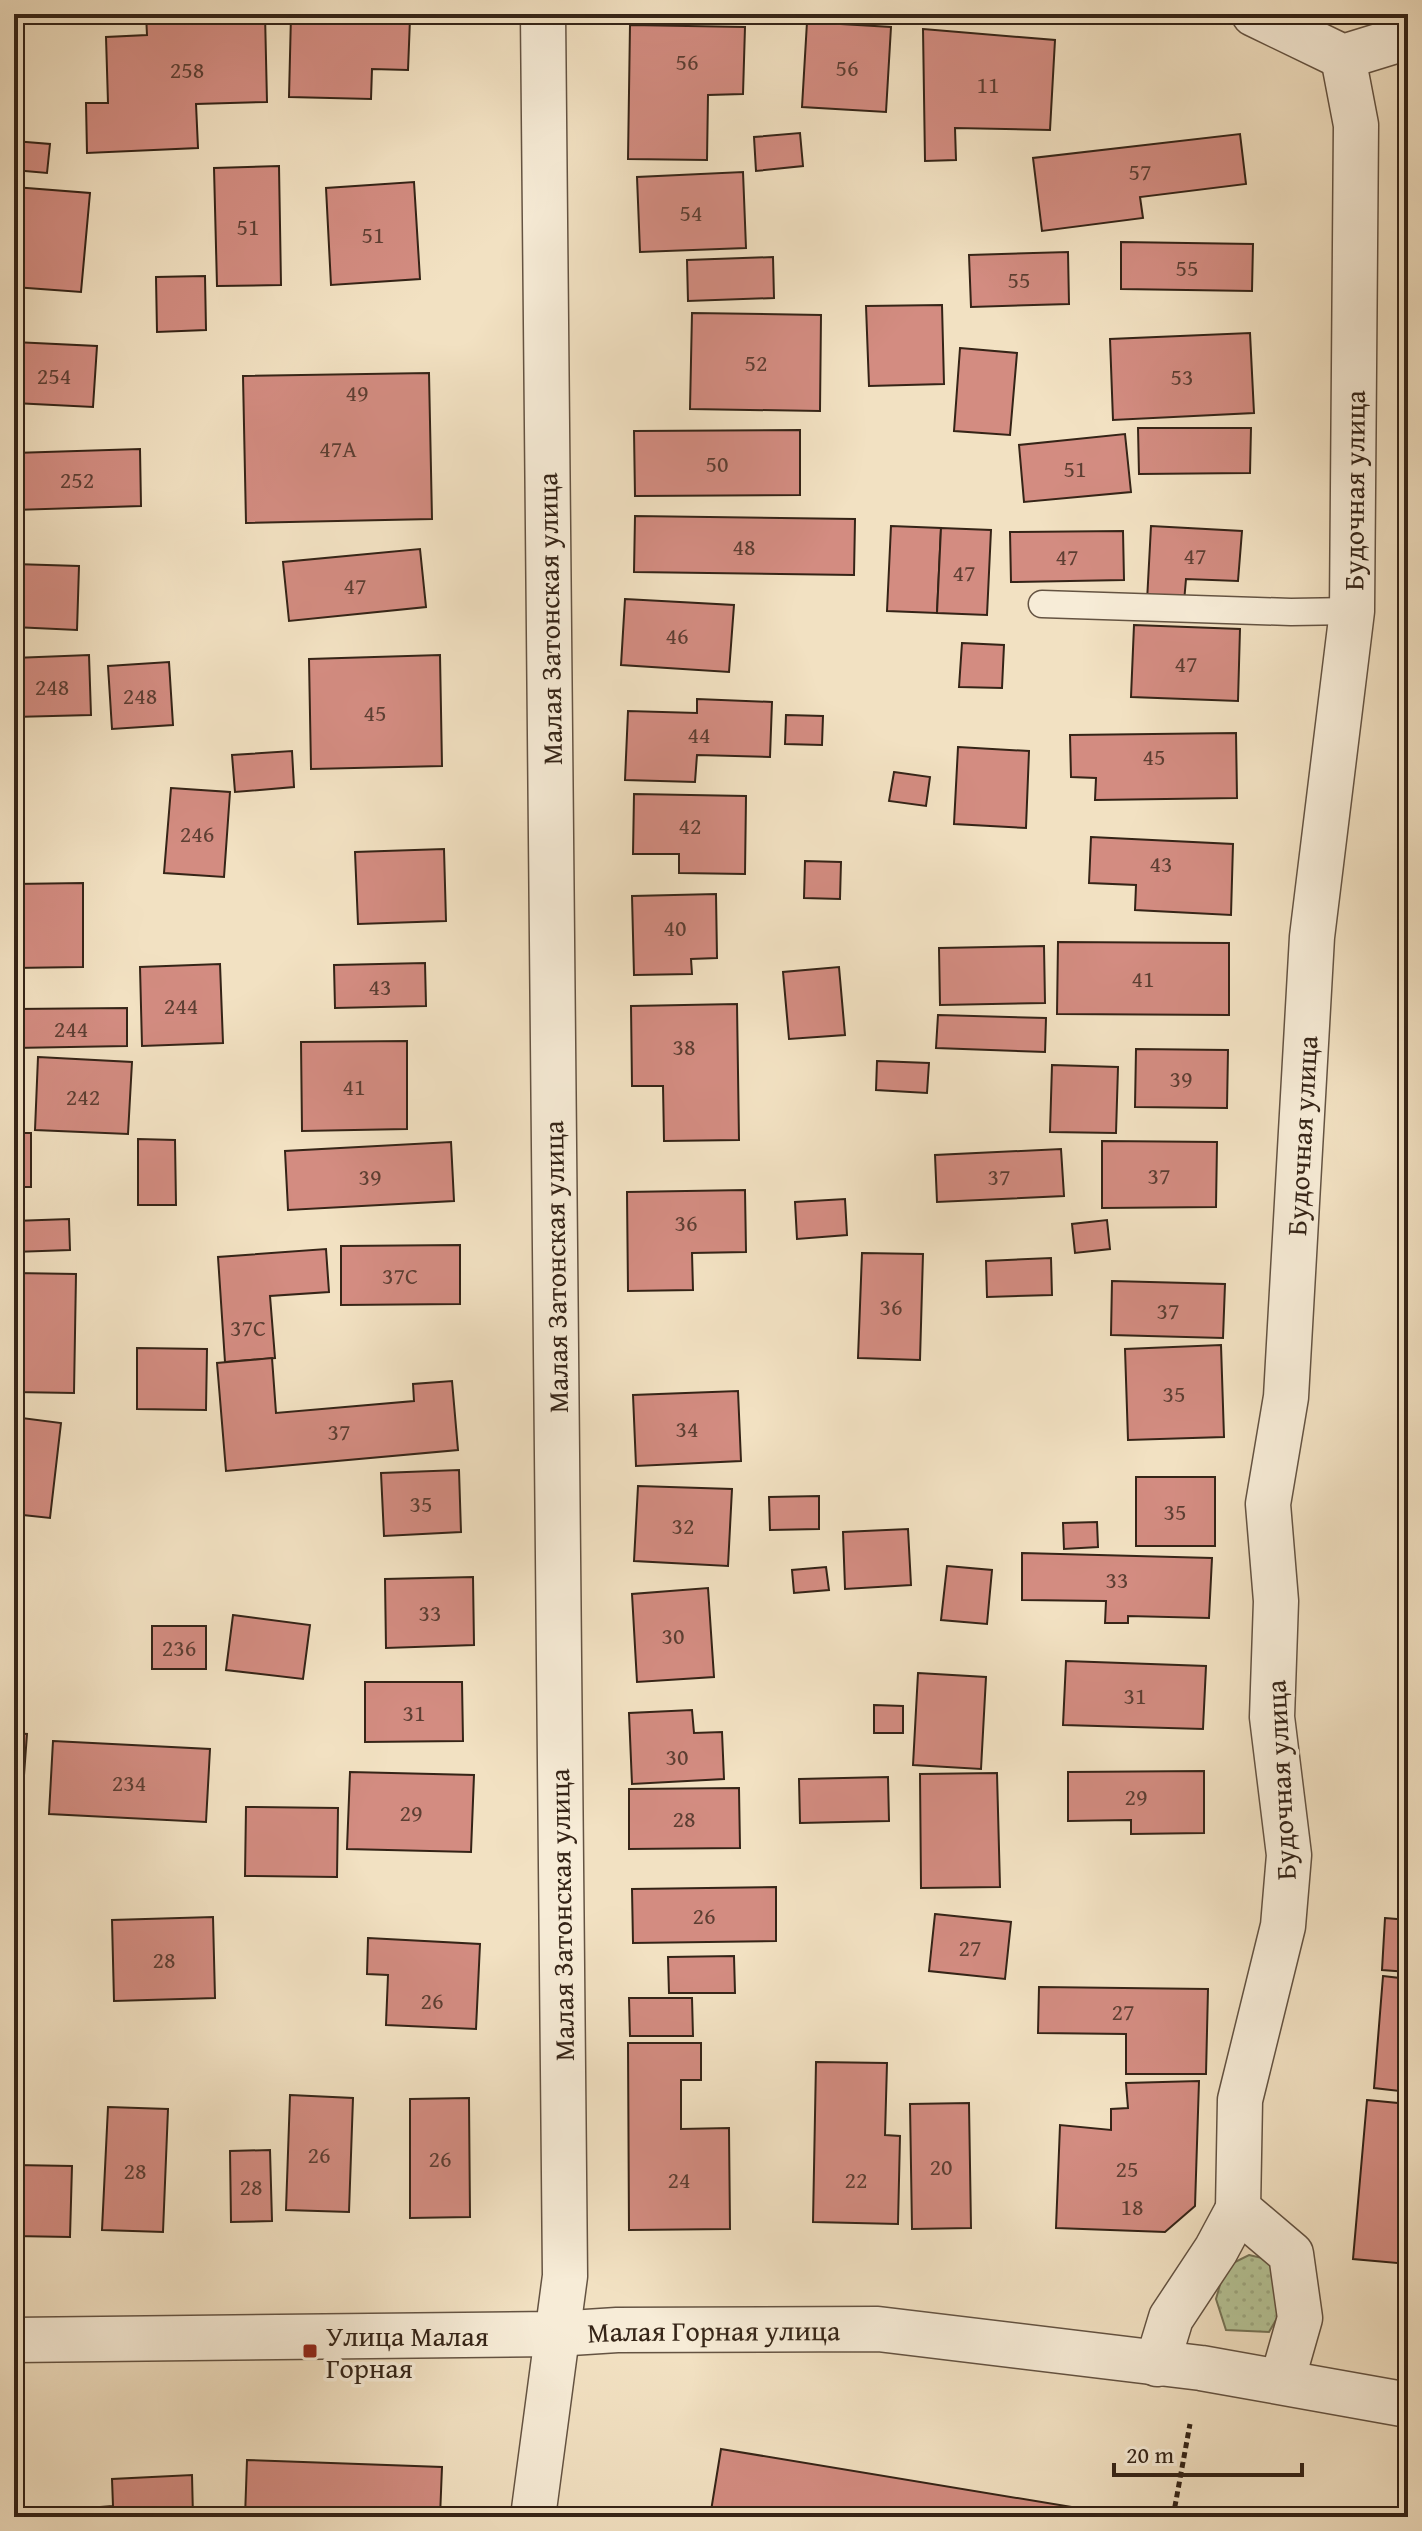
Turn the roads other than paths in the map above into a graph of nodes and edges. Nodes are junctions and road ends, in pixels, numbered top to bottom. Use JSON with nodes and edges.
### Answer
{"nodes":[{"id":1,"x":543,"y":14,"type":"edge"},
{"id":2,"x":1254,"y":14,"type":"edge"},
{"id":3,"x":1408,"y":37,"type":"edge"},
{"id":4,"x":1343,"y":57,"type":"junction"},
{"id":5,"x":1042,"y":604,"type":"dead end"},
{"id":6,"x":1352,"y":611,"type":"junction"},
{"id":7,"x":1238,"y":2209,"type":"junction"},
{"id":8,"x":555,"y":2334,"type":"junction"},
{"id":9,"x":14,"y":2340,"type":"edge"},
{"id":10,"x":1157,"y":2364,"type":"junction"},
{"id":11,"x":1282,"y":2381,"type":"junction"},
{"id":12,"x":1408,"y":2405,"type":"edge"},
{"id":13,"x":533,"y":2517,"type":"edge"}],
"edges":[{"from":1,"to":8,"type":"street","name":"Малая Затонская улица"},
{"from":2,"to":4,"type":"street"},
{"from":3,"to":4,"type":"street"},
{"from":4,"to":6,"type":"street","name":"Будочная улица"},
{"from":5,"to":6,"type":"lane"},
{"from":6,"to":7,"type":"street","name":"Будочная улица"},
{"from":7,"to":10,"type":"street","name":"Будочная улица"},
{"from":7,"to":11,"type":"street"},
{"from":8,"to":9,"type":"street","name":"Малая Горная улица"},
{"from":8,"to":10,"type":"street","name":"Малая Горная улица"},
{"from":8,"to":13,"type":"street","name":"Малая Затонская улица"},
{"from":10,"to":11,"type":"street","name":"Малая Горная улица"},
{"from":11,"to":12,"type":"street","name":"Малая Горная улица"}]}
